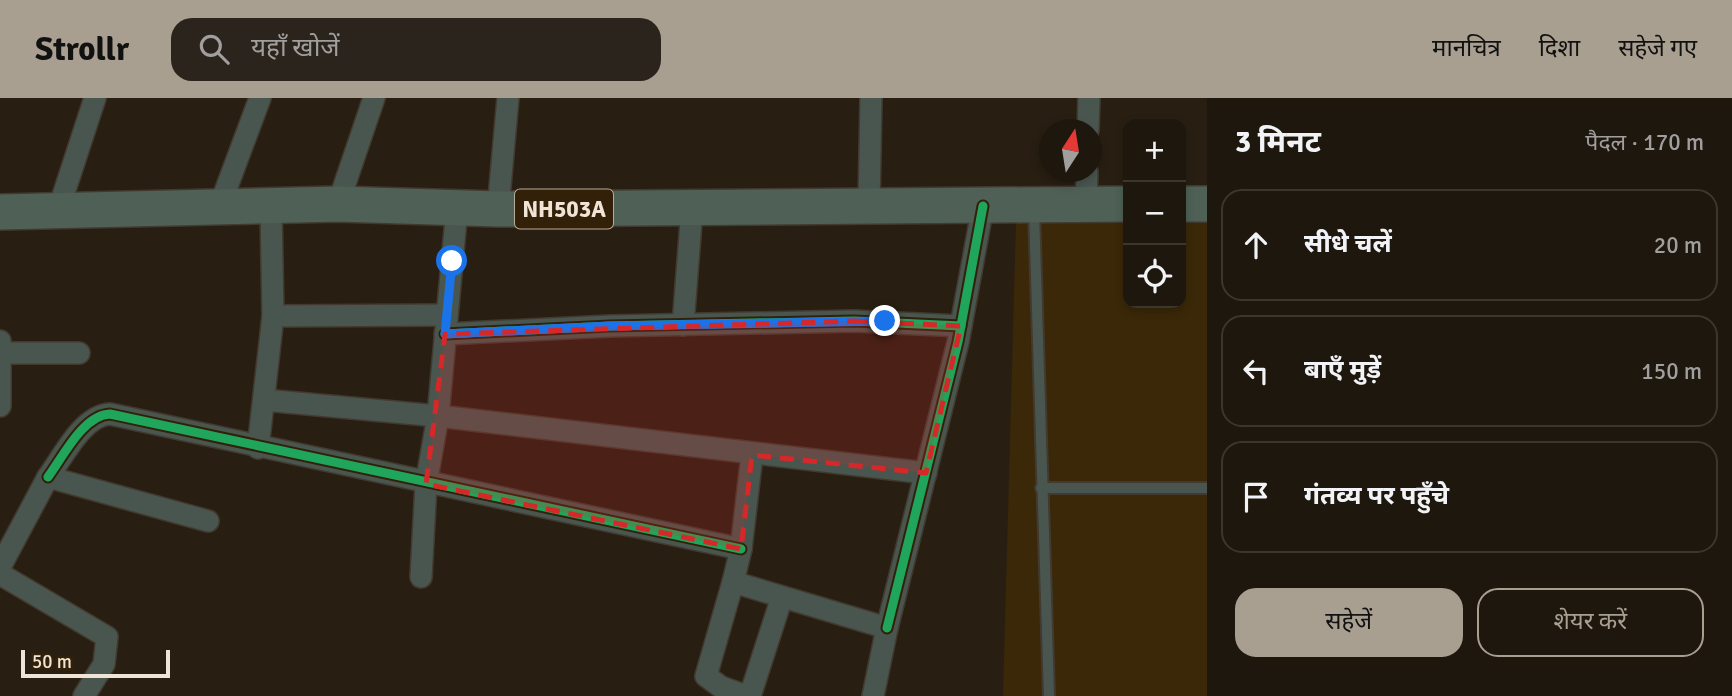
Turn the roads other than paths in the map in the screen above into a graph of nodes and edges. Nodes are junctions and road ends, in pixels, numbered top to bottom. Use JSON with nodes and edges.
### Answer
{"nodes":[{"id":1,"x":95,"y":98,"type":"edge"},
{"id":2,"x":260,"y":98,"type":"edge"},
{"id":3,"x":374,"y":98,"type":"edge"},
{"id":4,"x":508,"y":98,"type":"edge"},
{"id":5,"x":871,"y":98,"type":"edge"},
{"id":6,"x":1088,"y":98,"type":"edge"},
{"id":7,"x":1088,"y":119,"type":"edge"},
{"id":8,"x":1087,"y":188,"type":"edge"},
{"id":9,"x":1123,"y":202,"type":"edge"},
{"id":10,"x":338,"y":204,"type":"junction"},
{"id":11,"x":1186,"y":204,"type":"edge"},
{"id":12,"x":1207,"y":204,"type":"edge"},
{"id":13,"x":869,"y":205,"type":"junction"},
{"id":14,"x":1034,"y":205,"type":"junction"},
{"id":15,"x":983,"y":206,"type":"junction"},
{"id":16,"x":271,"y":207,"type":"junction"},
{"id":17,"x":219,"y":208,"type":"junction"},
{"id":18,"x":457,"y":208,"type":"junction"},
{"id":19,"x":498,"y":209,"type":"junction"},
{"id":20,"x":692,"y":209,"type":"junction"},
{"id":21,"x":58,"y":211,"type":"junction"},
{"id":22,"x":0,"y":212,"type":"edge"},
{"id":23,"x":273,"y":316,"type":"junction"},
{"id":24,"x":446,"y":324,"type":"junction"},
{"id":25,"x":683,"y":324,"type":"junction"},
{"id":26,"x":961,"y":326,"type":"junction"},
{"id":27,"x":1,"y":349,"type":"edge"},
{"id":28,"x":79,"y":353,"type":"dead end"},
{"id":29,"x":264,"y":400,"type":"junction"},
{"id":30,"x":0,"y":406,"type":"edge"},
{"id":31,"x":438,"y":416,"type":"junction"},
{"id":32,"x":258,"y":448,"type":"junction"},
{"id":33,"x":752,"y":454,"type":"junction"},
{"id":34,"x":926,"y":473,"type":"junction"},
{"id":35,"x":48,"y":477,"type":"junction"},
{"id":36,"x":426,"y":484,"type":"junction"},
{"id":37,"x":1041,"y":488,"type":"junction"},
{"id":38,"x":1207,"y":488,"type":"edge"},
{"id":39,"x":208,"y":521,"type":"dead end"},
{"id":40,"x":741,"y":549,"type":"junction"},
{"id":41,"x":0,"y":567,"type":"edge"},
{"id":42,"x":0,"y":574,"type":"edge"},
{"id":43,"x":421,"y":577,"type":"dead end"},
{"id":44,"x":733,"y":582,"type":"junction"},
{"id":45,"x":782,"y":597,"type":"junction"},
{"id":46,"x":887,"y":628,"type":"junction"},
{"id":47,"x":84,"y":696,"type":"edge"},
{"id":48,"x":748,"y":696,"type":"edge"},
{"id":49,"x":873,"y":696,"type":"edge"},
{"id":50,"x":1049,"y":696,"type":"edge"}],
"edges":[{"from":1,"to":21,"type":"street"},
{"from":2,"to":17,"type":"street"},
{"from":3,"to":10,"type":"street"},
{"from":4,"to":19,"type":"street"},
{"from":5,"to":13,"type":"street"},
{"from":6,"to":7,"type":"street"},
{"from":8,"to":9,"type":"highway","number":"NH503A"},
{"from":8,"to":14,"type":"highway","number":"NH503A"},
{"from":10,"to":16,"type":"highway","number":"NH503A"},
{"from":10,"to":18,"type":"highway","number":"NH503A"},
{"from":11,"to":12,"type":"highway"},
{"from":13,"to":15,"type":"highway","number":"NH503A"},
{"from":13,"to":20,"type":"highway","number":"NH503A"},
{"from":14,"to":15,"type":"highway","number":"NH503A"},
{"from":14,"to":37,"type":"lane"},
{"from":15,"to":26,"type":"street"},
{"from":16,"to":17,"type":"highway","number":"NH503A"},
{"from":16,"to":23,"type":"street"},
{"from":17,"to":21,"type":"highway","number":"NH503A"},
{"from":18,"to":19,"type":"highway","number":"NH503A"},
{"from":18,"to":24,"type":"street"},
{"from":19,"to":20,"type":"highway","number":"NH503A"},
{"from":20,"to":25,"type":"street"},
{"from":21,"to":22,"type":"highway","number":"NH503A"},
{"from":23,"to":24,"type":"street"},
{"from":23,"to":29,"type":"street"},
{"from":24,"to":25,"type":"street"},
{"from":24,"to":31,"type":"street"},
{"from":25,"to":26,"type":"street"},
{"from":26,"to":34,"type":"street"},
{"from":27,"to":28,"type":"street"},
{"from":27,"to":30,"type":"street"},
{"from":29,"to":31,"type":"street"},
{"from":29,"to":32,"type":"street"},
{"from":31,"to":33,"type":"street"},
{"from":31,"to":36,"type":"street"},
{"from":32,"to":35,"type":"street"},
{"from":32,"to":36,"type":"street"},
{"from":33,"to":34,"type":"street"},
{"from":33,"to":40,"type":"street"},
{"from":34,"to":46,"type":"street"},
{"from":35,"to":39,"type":"street"},
{"from":35,"to":41,"type":"street"},
{"from":36,"to":40,"type":"street"},
{"from":36,"to":43,"type":"street"},
{"from":37,"to":38,"type":"lane"},
{"from":37,"to":50,"type":"lane"},
{"from":40,"to":44,"type":"street"},
{"from":42,"to":47,"type":"street"},
{"from":44,"to":45,"type":"street"},
{"from":44,"to":48,"type":"street"},
{"from":45,"to":46,"type":"street"},
{"from":45,"to":48,"type":"street"},
{"from":46,"to":49,"type":"street"}]}
